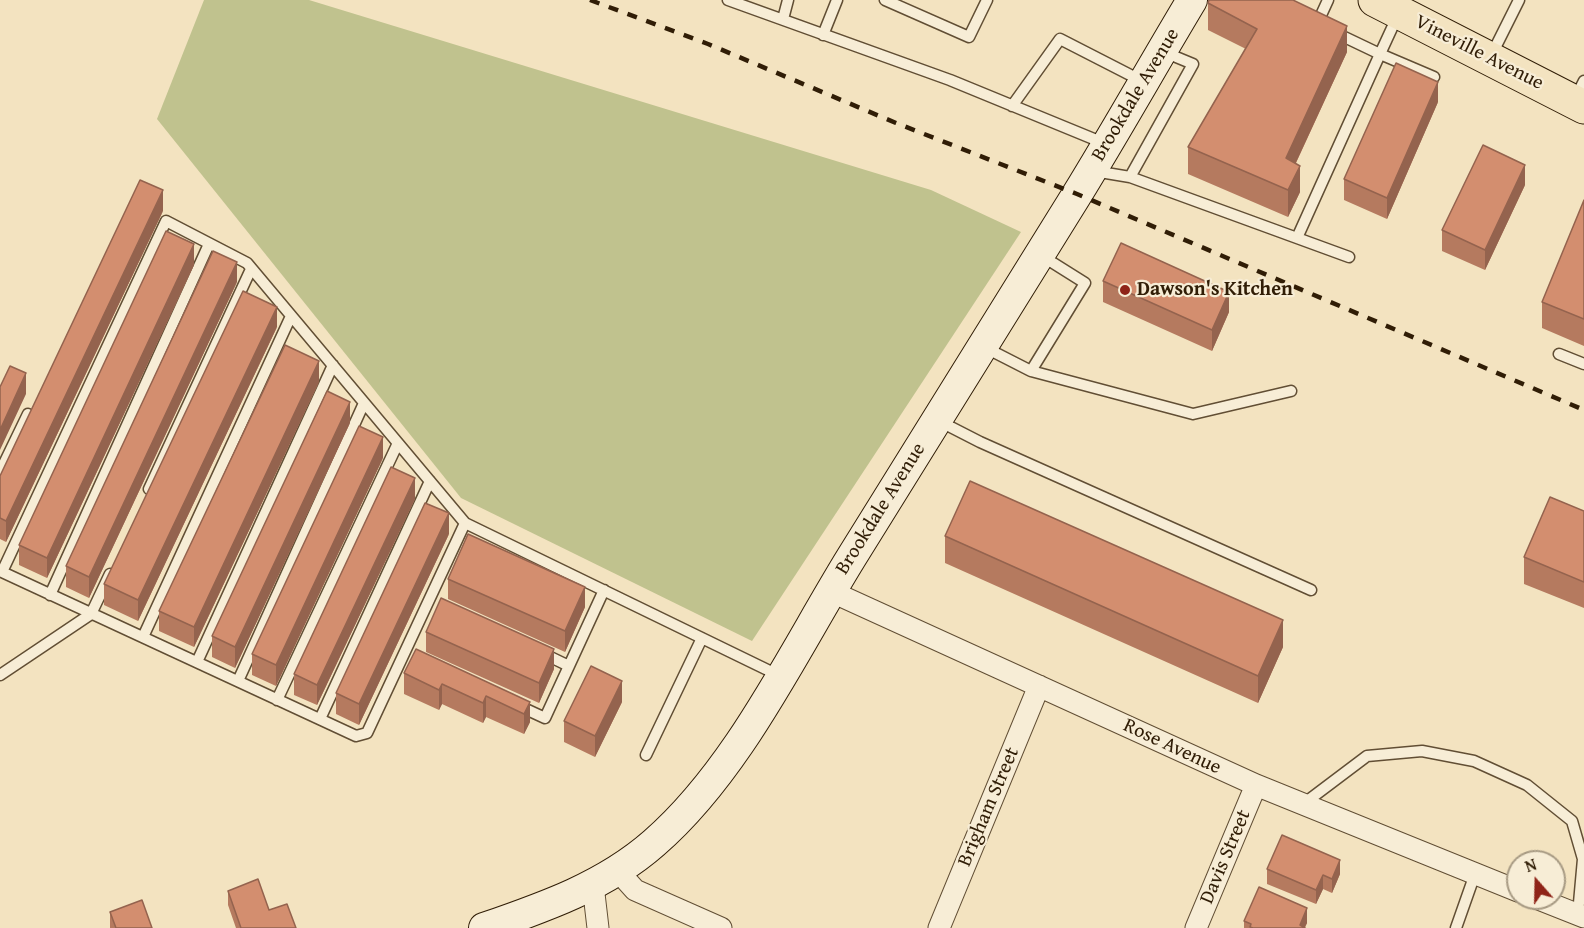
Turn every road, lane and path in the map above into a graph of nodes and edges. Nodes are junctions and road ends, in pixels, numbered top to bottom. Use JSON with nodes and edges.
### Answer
{"nodes":[{"id":1,"x":728,"y":0,"type":"edge"},
{"id":2,"x":788,"y":0,"type":"edge"},
{"id":3,"x":837,"y":0,"type":"edge"},
{"id":4,"x":885,"y":0,"type":"edge"},
{"id":5,"x":987,"y":0,"type":"edge"},
{"id":6,"x":1192,"y":0,"type":"edge"},
{"id":7,"x":1328,"y":0,"type":"edge"},
{"id":8,"x":1519,"y":0,"type":"edge"},
{"id":9,"x":1387,"y":6,"type":"edge"},
{"id":10,"x":783,"y":19,"type":"junction"},
{"id":11,"x":823,"y":34,"type":"junction"},
{"id":12,"x":1162,"y":51,"type":"junction"},
{"id":13,"x":1380,"y":54,"type":"junction"},
{"id":14,"x":1490,"y":58,"type":"junction"},
{"id":15,"x":1434,"y":77,"type":"edge"},
{"id":16,"x":1143,"y":82,"type":"junction"},
{"id":17,"x":1581,"y":97,"type":"edge"},
{"id":18,"x":1012,"y":106,"type":"junction"},
{"id":19,"x":1106,"y":144,"type":"junction"},
{"id":20,"x":1091,"y":170,"type":"junction"},
{"id":21,"x":1130,"y":177,"type":"junction"},
{"id":22,"x":1297,"y":238,"type":"junction"},
{"id":23,"x":209,"y":244,"type":"junction"},
{"id":24,"x":1040,"y":254,"type":"junction"},
{"id":25,"x":1349,"y":257,"type":"dead end"},
{"id":26,"x":251,"y":269,"type":"junction"},
{"id":27,"x":291,"y":316,"type":"junction"},
{"id":28,"x":982,"y":346,"type":"junction"},
{"id":29,"x":1559,"y":354,"type":"dead end"},
{"id":30,"x":1584,"y":364,"type":"edge"},
{"id":31,"x":333,"y":365,"type":"junction"},
{"id":32,"x":1031,"y":370,"type":"junction"},
{"id":33,"x":1291,"y":390,"type":"dead end"},
{"id":34,"x":364,"y":403,"type":"junction"},
{"id":35,"x":28,"y":414,"type":"edge"},
{"id":36,"x":936,"y":419,"type":"junction"},
{"id":37,"x":399,"y":443,"type":"junction"},
{"id":38,"x":0,"y":472,"type":"edge"},
{"id":39,"x":430,"y":481,"type":"junction"},
{"id":40,"x":146,"y":495,"type":"edge"},
{"id":41,"x":465,"y":523,"type":"junction"},
{"id":42,"x":116,"y":560,"type":"edge"},
{"id":43,"x":1,"y":572,"type":"edge"},
{"id":44,"x":604,"y":590,"type":"junction"},
{"id":45,"x":1311,"y":590,"type":"dead end"},
{"id":46,"x":830,"y":591,"type":"junction"},
{"id":47,"x":50,"y":595,"type":"junction"},
{"id":48,"x":429,"y":600,"type":"junction"},
{"id":49,"x":440,"y":605,"type":"edge"},
{"id":50,"x":91,"y":614,"type":"junction"},
{"id":51,"x":143,"y":637,"type":"junction"},
{"id":52,"x":702,"y":638,"type":"junction"},
{"id":53,"x":537,"y":651,"type":"edge"},
{"id":54,"x":404,"y":655,"type":"junction"},
{"id":55,"x":415,"y":659,"type":"edge"},
{"id":56,"x":197,"y":662,"type":"junction"},
{"id":57,"x":569,"y":666,"type":"junction"},
{"id":58,"x":0,"y":675,"type":"edge"},
{"id":59,"x":780,"y":676,"type":"junction"},
{"id":60,"x":238,"y":681,"type":"junction"},
{"id":61,"x":1039,"y":686,"type":"junction"},
{"id":62,"x":277,"y":700,"type":"junction"},
{"id":63,"x":513,"y":704,"type":"edge"},
{"id":64,"x":320,"y":719,"type":"junction"},
{"id":65,"x":646,"y":755,"type":"dead end"},
{"id":66,"x":1256,"y":785,"type":"junction"},
{"id":67,"x":1302,"y":805,"type":"junction"},
{"id":68,"x":1584,"y":859,"type":"edge"},
{"id":69,"x":1475,"y":874,"type":"junction"},
{"id":70,"x":605,"y":878,"type":"junction"},
{"id":71,"x":1506,"y":886,"type":"edge"},
{"id":72,"x":1566,"y":910,"type":"edge"},
{"id":73,"x":1581,"y":916,"type":"edge"},
{"id":74,"x":484,"y":928,"type":"edge"},
{"id":75,"x":598,"y":928,"type":"edge"},
{"id":76,"x":721,"y":928,"type":"edge"},
{"id":77,"x":939,"y":928,"type":"edge"},
{"id":78,"x":1196,"y":928,"type":"edge"},
{"id":79,"x":1456,"y":928,"type":"edge"}],
"edges":[{"from":1,"to":10,"type":"lane"},
{"from":2,"to":10,"type":"lane"},
{"from":3,"to":11,"type":"lane"},
{"from":4,"to":5,"type":"lane"},
{"from":6,"to":12,"type":"street","name":"Brookdale Avenue"},
{"from":7,"to":13,"type":"lane"},
{"from":8,"to":14,"type":"lane"},
{"from":9,"to":13,"type":"lane"},
{"from":9,"to":14,"type":"main road","name":"Vineville Avenue"},
{"from":10,"to":11,"type":"lane"},
{"from":11,"to":18,"type":"lane"},
{"from":12,"to":16,"type":"street","name":"Brookdale Avenue"},
{"from":12,"to":21,"type":"lane"},
{"from":13,"to":15,"type":"lane"},
{"from":13,"to":22,"type":"lane"},
{"from":14,"to":17,"type":"main road","name":"Vineville Avenue"},
{"from":16,"to":18,"type":"lane"},
{"from":16,"to":19,"type":"street","name":"Brookdale Avenue"},
{"from":18,"to":19,"type":"lane"},
{"from":19,"to":20,"type":"street","name":"Brookdale Avenue"},
{"from":20,"to":21,"type":"lane"},
{"from":20,"to":24,"type":"street","name":"Brookdale Avenue"},
{"from":21,"to":22,"type":"lane"},
{"from":22,"to":25,"type":"lane"},
{"from":23,"to":26,"type":"lane"},
{"from":23,"to":43,"type":"lane"},
{"from":23,"to":47,"type":"lane"},
{"from":24,"to":28,"type":"street","name":"Brookdale Avenue"},
{"from":24,"to":32,"type":"lane"},
{"from":26,"to":27,"type":"lane"},
{"from":26,"to":40,"type":"lane"},
{"from":27,"to":31,"type":"lane"},
{"from":27,"to":51,"type":"lane"},
{"from":28,"to":32,"type":"lane"},
{"from":28,"to":36,"type":"street","name":"Brookdale Avenue"},
{"from":29,"to":30,"type":"lane"},
{"from":31,"to":34,"type":"lane"},
{"from":31,"to":56,"type":"lane"},
{"from":32,"to":33,"type":"lane"},
{"from":34,"to":37,"type":"lane"},
{"from":34,"to":60,"type":"lane"},
{"from":35,"to":38,"type":"lane"},
{"from":36,"to":45,"type":"lane"},
{"from":36,"to":46,"type":"street","name":"Brookdale Avenue"},
{"from":37,"to":39,"type":"lane"},
{"from":37,"to":62,"type":"lane"},
{"from":39,"to":41,"type":"lane"},
{"from":39,"to":64,"type":"lane"},
{"from":41,"to":44,"type":"lane"},
{"from":41,"to":48,"type":"lane"},
{"from":42,"to":50,"type":"lane"},
{"from":43,"to":47,"type":"lane"},
{"from":44,"to":52,"type":"lane"},
{"from":44,"to":57,"type":"lane"},
{"from":46,"to":59,"type":"street","name":"Brookdale Avenue"},
{"from":46,"to":61,"type":"street","name":"Rose Avenue"},
{"from":47,"to":50,"type":"lane"},
{"from":48,"to":49,"type":"lane"},
{"from":48,"to":54,"type":"lane"},
{"from":50,"to":51,"type":"lane"},
{"from":50,"to":58,"type":"lane"},
{"from":51,"to":56,"type":"lane"},
{"from":52,"to":59,"type":"lane"},
{"from":52,"to":65,"type":"lane"},
{"from":53,"to":57,"type":"lane"},
{"from":54,"to":55,"type":"lane"},
{"from":54,"to":64,"type":"lane"},
{"from":56,"to":60,"type":"lane"},
{"from":57,"to":63,"type":"lane"},
{"from":59,"to":70,"type":"street","name":"Brookdale Avenue"},
{"from":60,"to":62,"type":"lane"},
{"from":61,"to":66,"type":"street","name":"Rose Avenue"},
{"from":61,"to":77,"type":"street","name":"Brigham Street"},
{"from":62,"to":64,"type":"lane"},
{"from":66,"to":67,"type":"street","name":"Rose Avenue"},
{"from":66,"to":78,"type":"street","name":"Davis Street"},
{"from":67,"to":68,"type":"lane"},
{"from":67,"to":69,"type":"street","name":"Rose Avenue"},
{"from":68,"to":73,"type":"lane"},
{"from":69,"to":71,"type":"street","name":"Rose Avenue"},
{"from":69,"to":79,"type":"lane"},
{"from":70,"to":74,"type":"street","name":"Brookdale Avenue"},
{"from":70,"to":75,"type":"street"},
{"from":70,"to":76,"type":"street"},
{"from":72,"to":73,"type":"street"}]}
